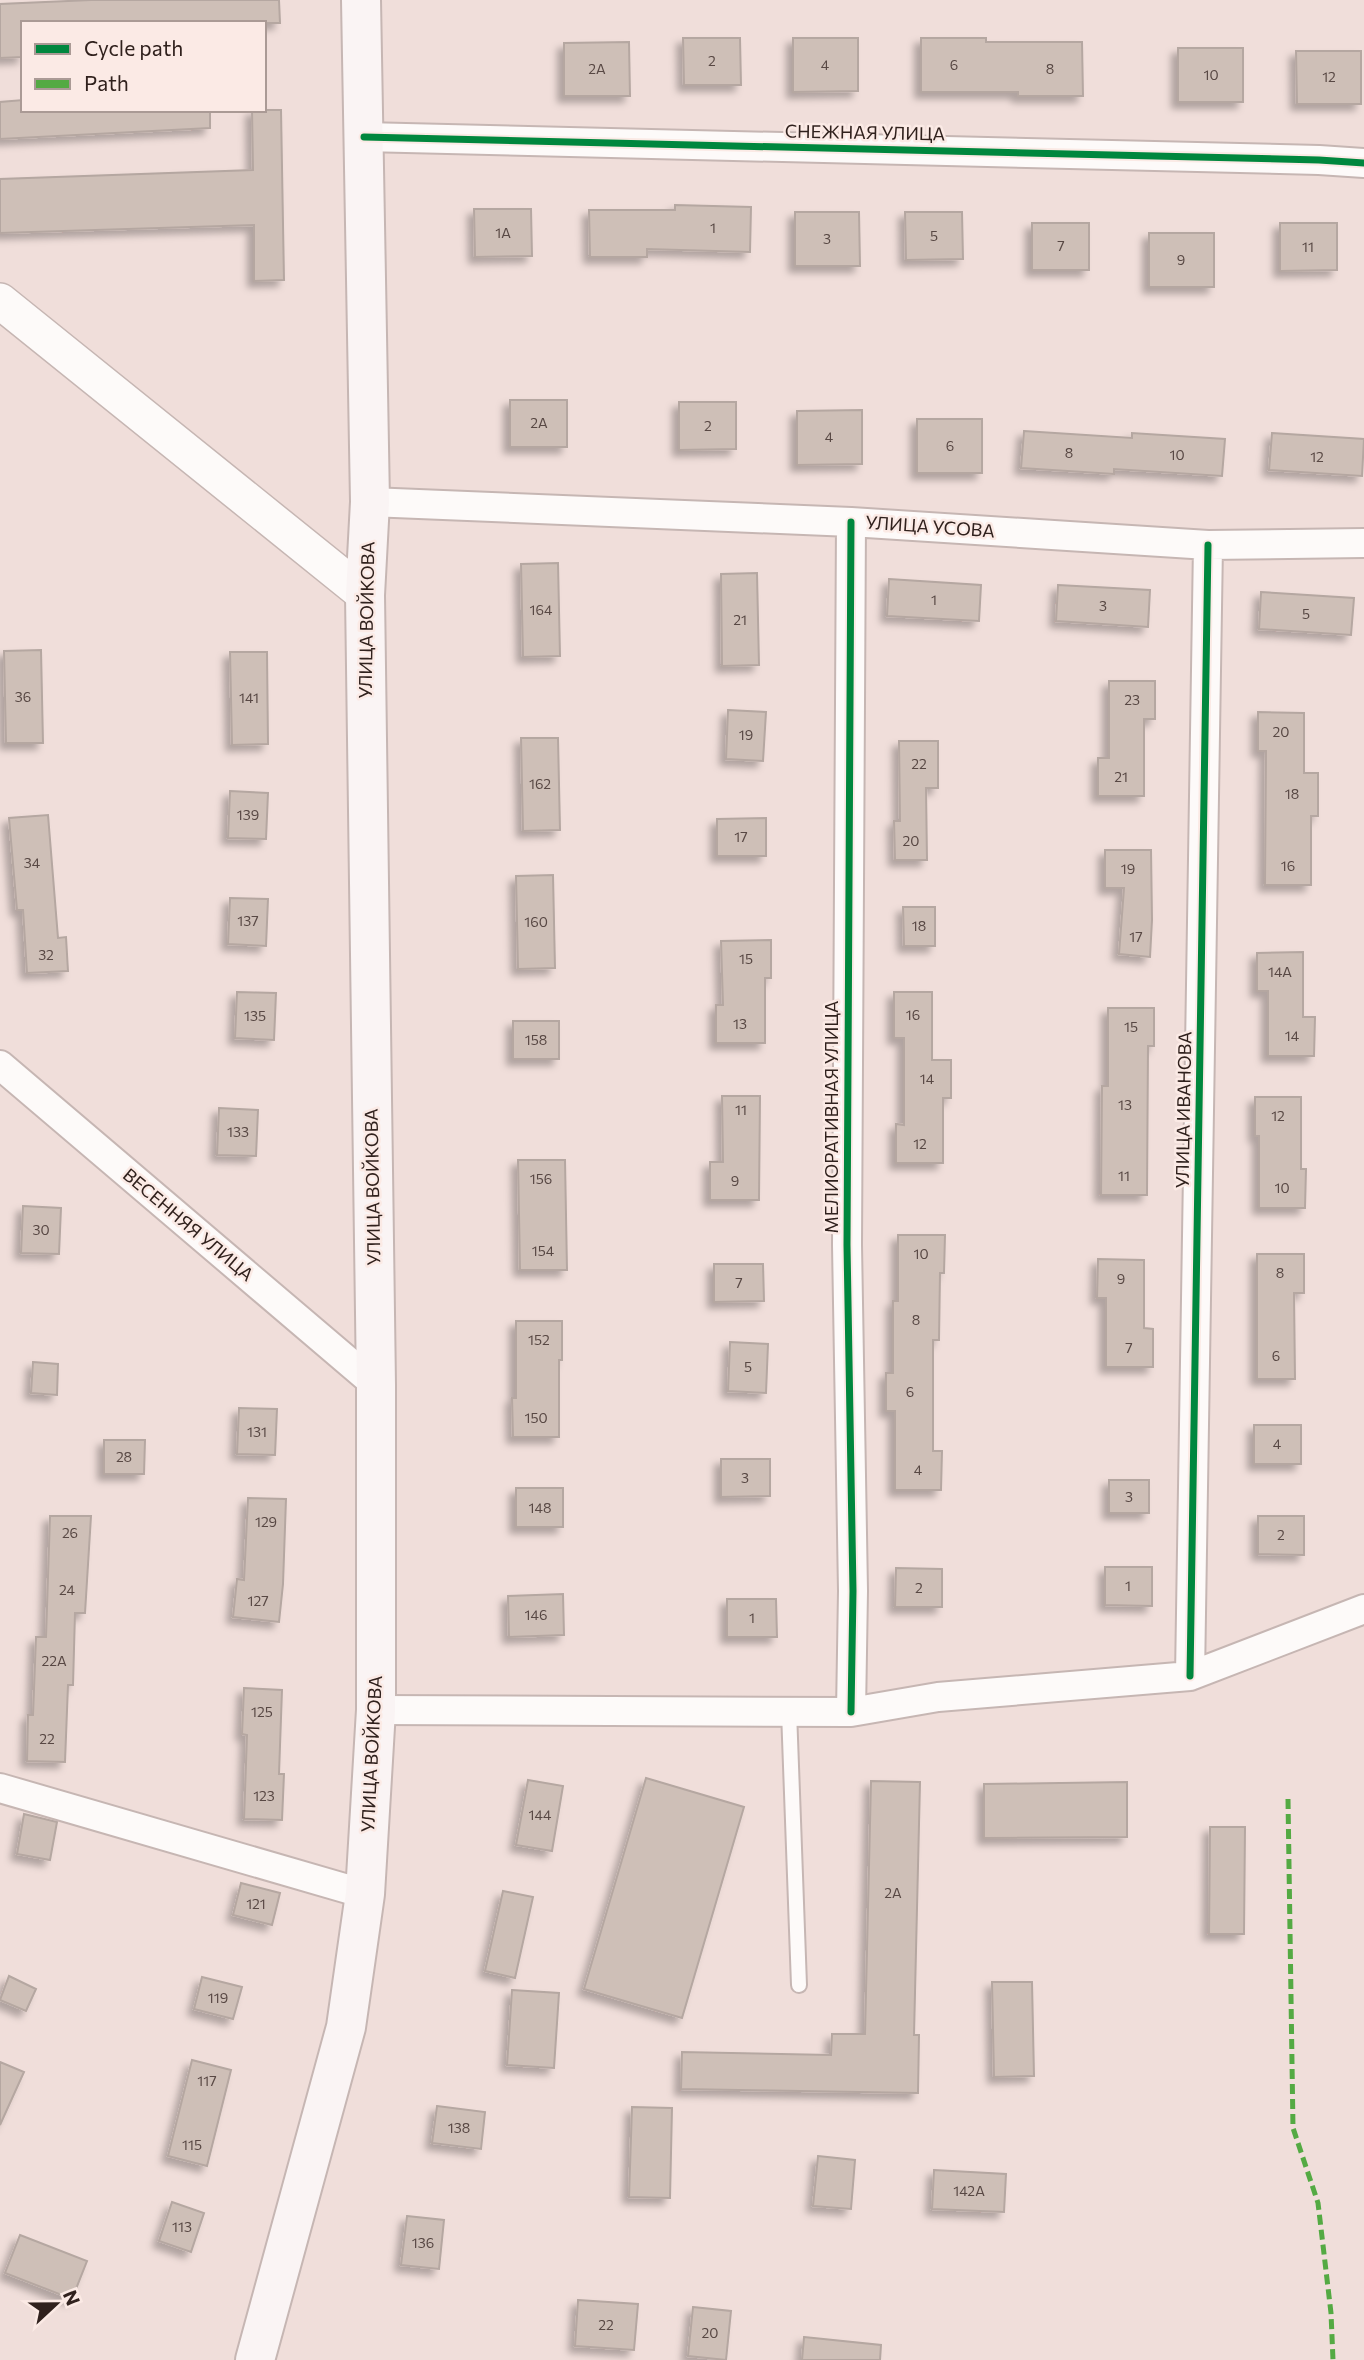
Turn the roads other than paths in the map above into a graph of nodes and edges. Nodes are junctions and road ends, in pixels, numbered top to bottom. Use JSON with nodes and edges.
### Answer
{"nodes":[{"id":1,"x":361,"y":0,"type":"edge"},
{"id":2,"x":364,"y":137,"type":"junction"},
{"id":3,"x":1364,"y":163,"type":"edge"},
{"id":4,"x":0,"y":301,"type":"edge"},
{"id":5,"x":370,"y":502,"type":"junction"},
{"id":6,"x":851,"y":522,"type":"junction"},
{"id":7,"x":1364,"y":543,"type":"edge"},
{"id":8,"x":1208,"y":545,"type":"junction"},
{"id":9,"x":365,"y":595,"type":"junction"},
{"id":10,"x":0,"y":1065,"type":"edge"},
{"id":11,"x":376,"y":1385,"type":"junction"},
{"id":12,"x":1364,"y":1609,"type":"edge"},
{"id":13,"x":1190,"y":1676,"type":"junction"},
{"id":14,"x":376,"y":1710,"type":"junction"},
{"id":15,"x":789,"y":1711,"type":"junction"},
{"id":16,"x":851,"y":1712,"type":"junction"},
{"id":17,"x":0,"y":1788,"type":"edge"},
{"id":18,"x":365,"y":1894,"type":"junction"},
{"id":19,"x":799,"y":1985,"type":"dead end"},
{"id":20,"x":255,"y":2360,"type":"edge"}],
"edges":[{"from":1,"to":2,"type":"main road","name":"УЛИЦА ВОЙКОВА"},
{"from":2,"to":3,"type":"street","name":"СНЕЖНАЯ УЛИЦА"},
{"from":2,"to":5,"type":"main road","name":"УЛИЦА ВОЙКОВА"},
{"from":4,"to":9,"type":"street"},
{"from":5,"to":6,"type":"street","name":"УЛИЦА УСОВА"},
{"from":5,"to":9,"type":"main road","name":"УЛИЦА ВОЙКОВА"},
{"from":6,"to":8,"type":"street","name":"УЛИЦА УСОВА"},
{"from":6,"to":16,"type":"street","name":"МЕЛИОРАТИВНАЯ УЛИЦА"},
{"from":7,"to":8,"type":"street","name":"УЛИЦА УСОВА"},
{"from":8,"to":13,"type":"street","name":"УЛИЦА ИВАНОВА"},
{"from":9,"to":11,"type":"main road","name":"УЛИЦА ВОЙКОВА"},
{"from":10,"to":11,"type":"street","name":"ВЕСЕННЯЯ УЛИЦА"},
{"from":11,"to":14,"type":"main road","name":"УЛИЦА ВОЙКОВА"},
{"from":12,"to":13,"type":"street"},
{"from":13,"to":16,"type":"street"},
{"from":14,"to":15,"type":"street"},
{"from":14,"to":18,"type":"main road","name":"УЛИЦА ВОЙКОВА"},
{"from":15,"to":16,"type":"street"},
{"from":15,"to":19,"type":"lane"},
{"from":17,"to":18,"type":"street"},
{"from":18,"to":20,"type":"main road","name":"УЛИЦА ВОЙКОВА"}]}
